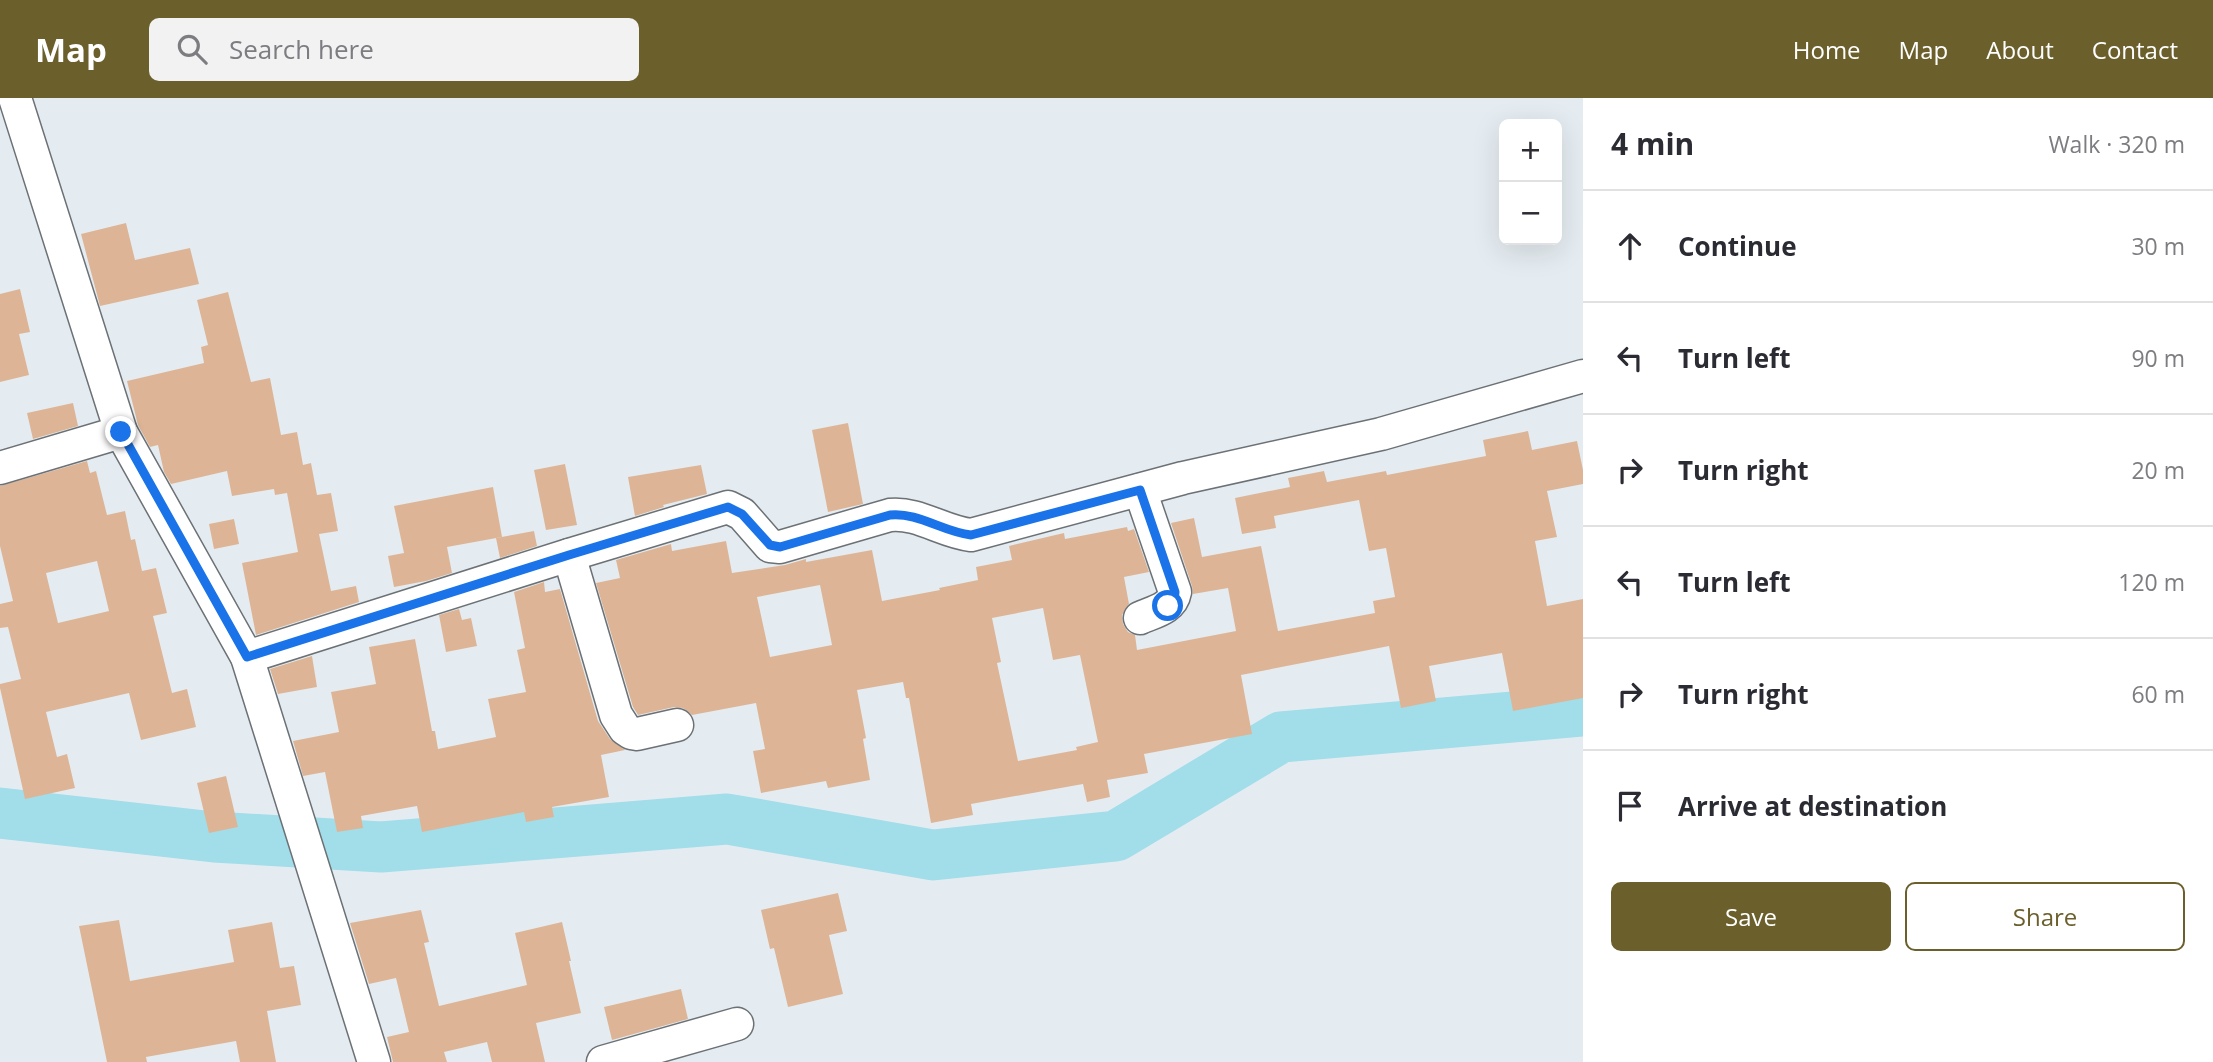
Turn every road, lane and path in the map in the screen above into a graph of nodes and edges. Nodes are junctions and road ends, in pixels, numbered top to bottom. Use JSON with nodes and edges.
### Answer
{"nodes":[{"id":1,"x":15,"y":98,"type":"edge"},
{"id":2,"x":1583,"y":376,"type":"edge"},
{"id":3,"x":121,"y":432,"type":"junction"},
{"id":4,"x":0,"y":468,"type":"edge"},
{"id":5,"x":1140,"y":490,"type":"junction"},
{"id":6,"x":569,"y":555,"type":"junction"},
{"id":7,"x":1139,"y":618,"type":"dead end"},
{"id":8,"x":247,"y":657,"type":"junction"},
{"id":9,"x":677,"y":725,"type":"dead end"},
{"id":10,"x":737,"y":1024,"type":"dead end"},
{"id":11,"x":374,"y":1062,"type":"edge"},
{"id":12,"x":603,"y":1062,"type":"edge"}],
"edges":[{"from":1,"to":3,"type":"street"},
{"from":2,"to":5,"type":"street"},
{"from":3,"to":4,"type":"street"},
{"from":3,"to":8,"type":"street"},
{"from":5,"to":6,"type":"street"},
{"from":5,"to":7,"type":"street"},
{"from":6,"to":8,"type":"street"},
{"from":6,"to":9,"type":"street"},
{"from":8,"to":11,"type":"street"},
{"from":10,"to":12,"type":"street"}]}
